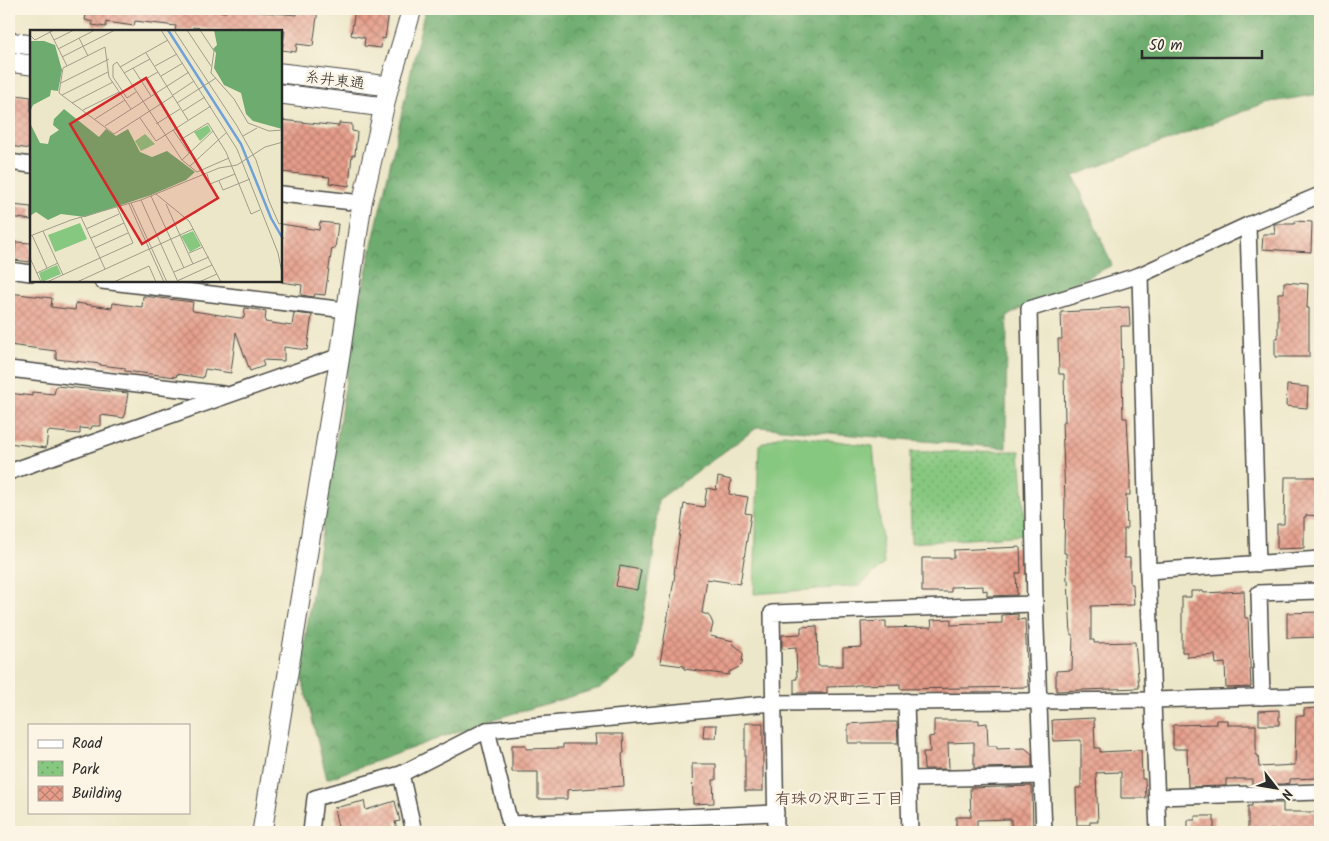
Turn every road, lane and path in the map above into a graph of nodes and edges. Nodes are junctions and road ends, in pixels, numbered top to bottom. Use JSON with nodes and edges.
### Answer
{"nodes":[{"id":1,"x":412,"y":9,"type":"edge"},
{"id":2,"x":9,"y":42,"type":"edge"},
{"id":3,"x":30,"y":45,"type":"edge"},
{"id":4,"x":9,"y":62,"type":"edge"},
{"id":5,"x":30,"y":65,"type":"edge"},
{"id":6,"x":282,"y":73,"type":"edge"},
{"id":7,"x":389,"y":86,"type":"junction"},
{"id":8,"x":282,"y":94,"type":"edge"},
{"id":9,"x":384,"y":107,"type":"junction"},
{"id":10,"x":9,"y":162,"type":"edge"},
{"id":11,"x":30,"y":165,"type":"edge"},
{"id":12,"x":282,"y":194,"type":"edge"},
{"id":13,"x":1320,"y":195,"type":"edge"},
{"id":14,"x":362,"y":204,"type":"junction"},
{"id":15,"x":1248,"y":224,"type":"junction"},
{"id":16,"x":9,"y":270,"type":"edge"},
{"id":17,"x":30,"y":273,"type":"edge"},
{"id":18,"x":1140,"y":275,"type":"junction"},
{"id":19,"x":110,"y":282,"type":"edge"},
{"id":20,"x":346,"y":310,"type":"junction"},
{"id":21,"x":340,"y":356,"type":"junction"},
{"id":22,"x":9,"y":369,"type":"edge"},
{"id":23,"x":228,"y":394,"type":"junction"},
{"id":24,"x":9,"y":472,"type":"edge"},
{"id":25,"x":1320,"y":559,"type":"edge"},
{"id":26,"x":1258,"y":564,"type":"junction"},
{"id":27,"x":1148,"y":571,"type":"junction"},
{"id":28,"x":1320,"y":591,"type":"edge"},
{"id":29,"x":1035,"y":604,"type":"junction"},
{"id":30,"x":1320,"y":695,"type":"edge"},
{"id":31,"x":1262,"y":697,"type":"junction"},
{"id":32,"x":1153,"y":700,"type":"junction"},
{"id":33,"x":906,"y":701,"type":"junction"},
{"id":34,"x":1040,"y":701,"type":"junction"},
{"id":35,"x":773,"y":704,"type":"junction"},
{"id":36,"x":487,"y":730,"type":"junction"},
{"id":37,"x":401,"y":774,"type":"junction"},
{"id":38,"x":1042,"y":776,"type":"junction"},
{"id":39,"x":908,"y":779,"type":"junction"},
{"id":40,"x":1320,"y":792,"type":"edge"},
{"id":41,"x":1156,"y":797,"type":"junction"},
{"id":42,"x":776,"y":814,"type":"junction"},
{"id":43,"x":657,"y":826,"type":"edge"},
{"id":44,"x":511,"y":828,"type":"edge"},
{"id":45,"x":262,"y":832,"type":"edge"},
{"id":46,"x":311,"y":832,"type":"edge"},
{"id":47,"x":414,"y":832,"type":"edge"},
{"id":48,"x":776,"y":832,"type":"edge"},
{"id":49,"x":910,"y":832,"type":"edge"},
{"id":50,"x":1044,"y":832,"type":"edge"},
{"id":51,"x":1158,"y":832,"type":"edge"}],
"edges":[{"from":1,"to":7,"type":"street"},
{"from":2,"to":3,"type":"street"},
{"from":4,"to":5,"type":"street"},
{"from":6,"to":7,"type":"street","name":"糸井東通"},
{"from":7,"to":9,"type":"street"},
{"from":8,"to":9,"type":"street","name":"糸井東通"},
{"from":9,"to":14,"type":"street"},
{"from":10,"to":11,"type":"street"},
{"from":12,"to":14,"type":"street"},
{"from":13,"to":15,"type":"street"},
{"from":14,"to":20,"type":"street"},
{"from":15,"to":18,"type":"street"},
{"from":15,"to":26,"type":"street"},
{"from":16,"to":17,"type":"street"},
{"from":18,"to":27,"type":"street"},
{"from":18,"to":29,"type":"street"},
{"from":19,"to":20,"type":"street"},
{"from":20,"to":21,"type":"street"},
{"from":21,"to":23,"type":"street"},
{"from":21,"to":45,"type":"street"},
{"from":22,"to":23,"type":"street"},
{"from":23,"to":24,"type":"street"},
{"from":25,"to":26,"type":"street"},
{"from":26,"to":27,"type":"street"},
{"from":27,"to":32,"type":"street"},
{"from":28,"to":31,"type":"street"},
{"from":29,"to":34,"type":"street"},
{"from":29,"to":35,"type":"street"},
{"from":30,"to":31,"type":"street"},
{"from":31,"to":32,"type":"street"},
{"from":32,"to":34,"type":"street"},
{"from":32,"to":41,"type":"street"},
{"from":33,"to":34,"type":"street"},
{"from":33,"to":35,"type":"street"},
{"from":33,"to":39,"type":"street"},
{"from":34,"to":38,"type":"street"},
{"from":35,"to":36,"type":"street"},
{"from":35,"to":42,"type":"street"},
{"from":36,"to":37,"type":"street"},
{"from":36,"to":44,"type":"street"},
{"from":37,"to":46,"type":"street"},
{"from":37,"to":47,"type":"street"},
{"from":38,"to":39,"type":"street"},
{"from":38,"to":50,"type":"street"},
{"from":39,"to":49,"type":"street"},
{"from":40,"to":41,"type":"street"},
{"from":41,"to":51,"type":"street"},
{"from":42,"to":43,"type":"street"},
{"from":42,"to":48,"type":"street"},
{"from":43,"to":44,"type":"street"}]}
